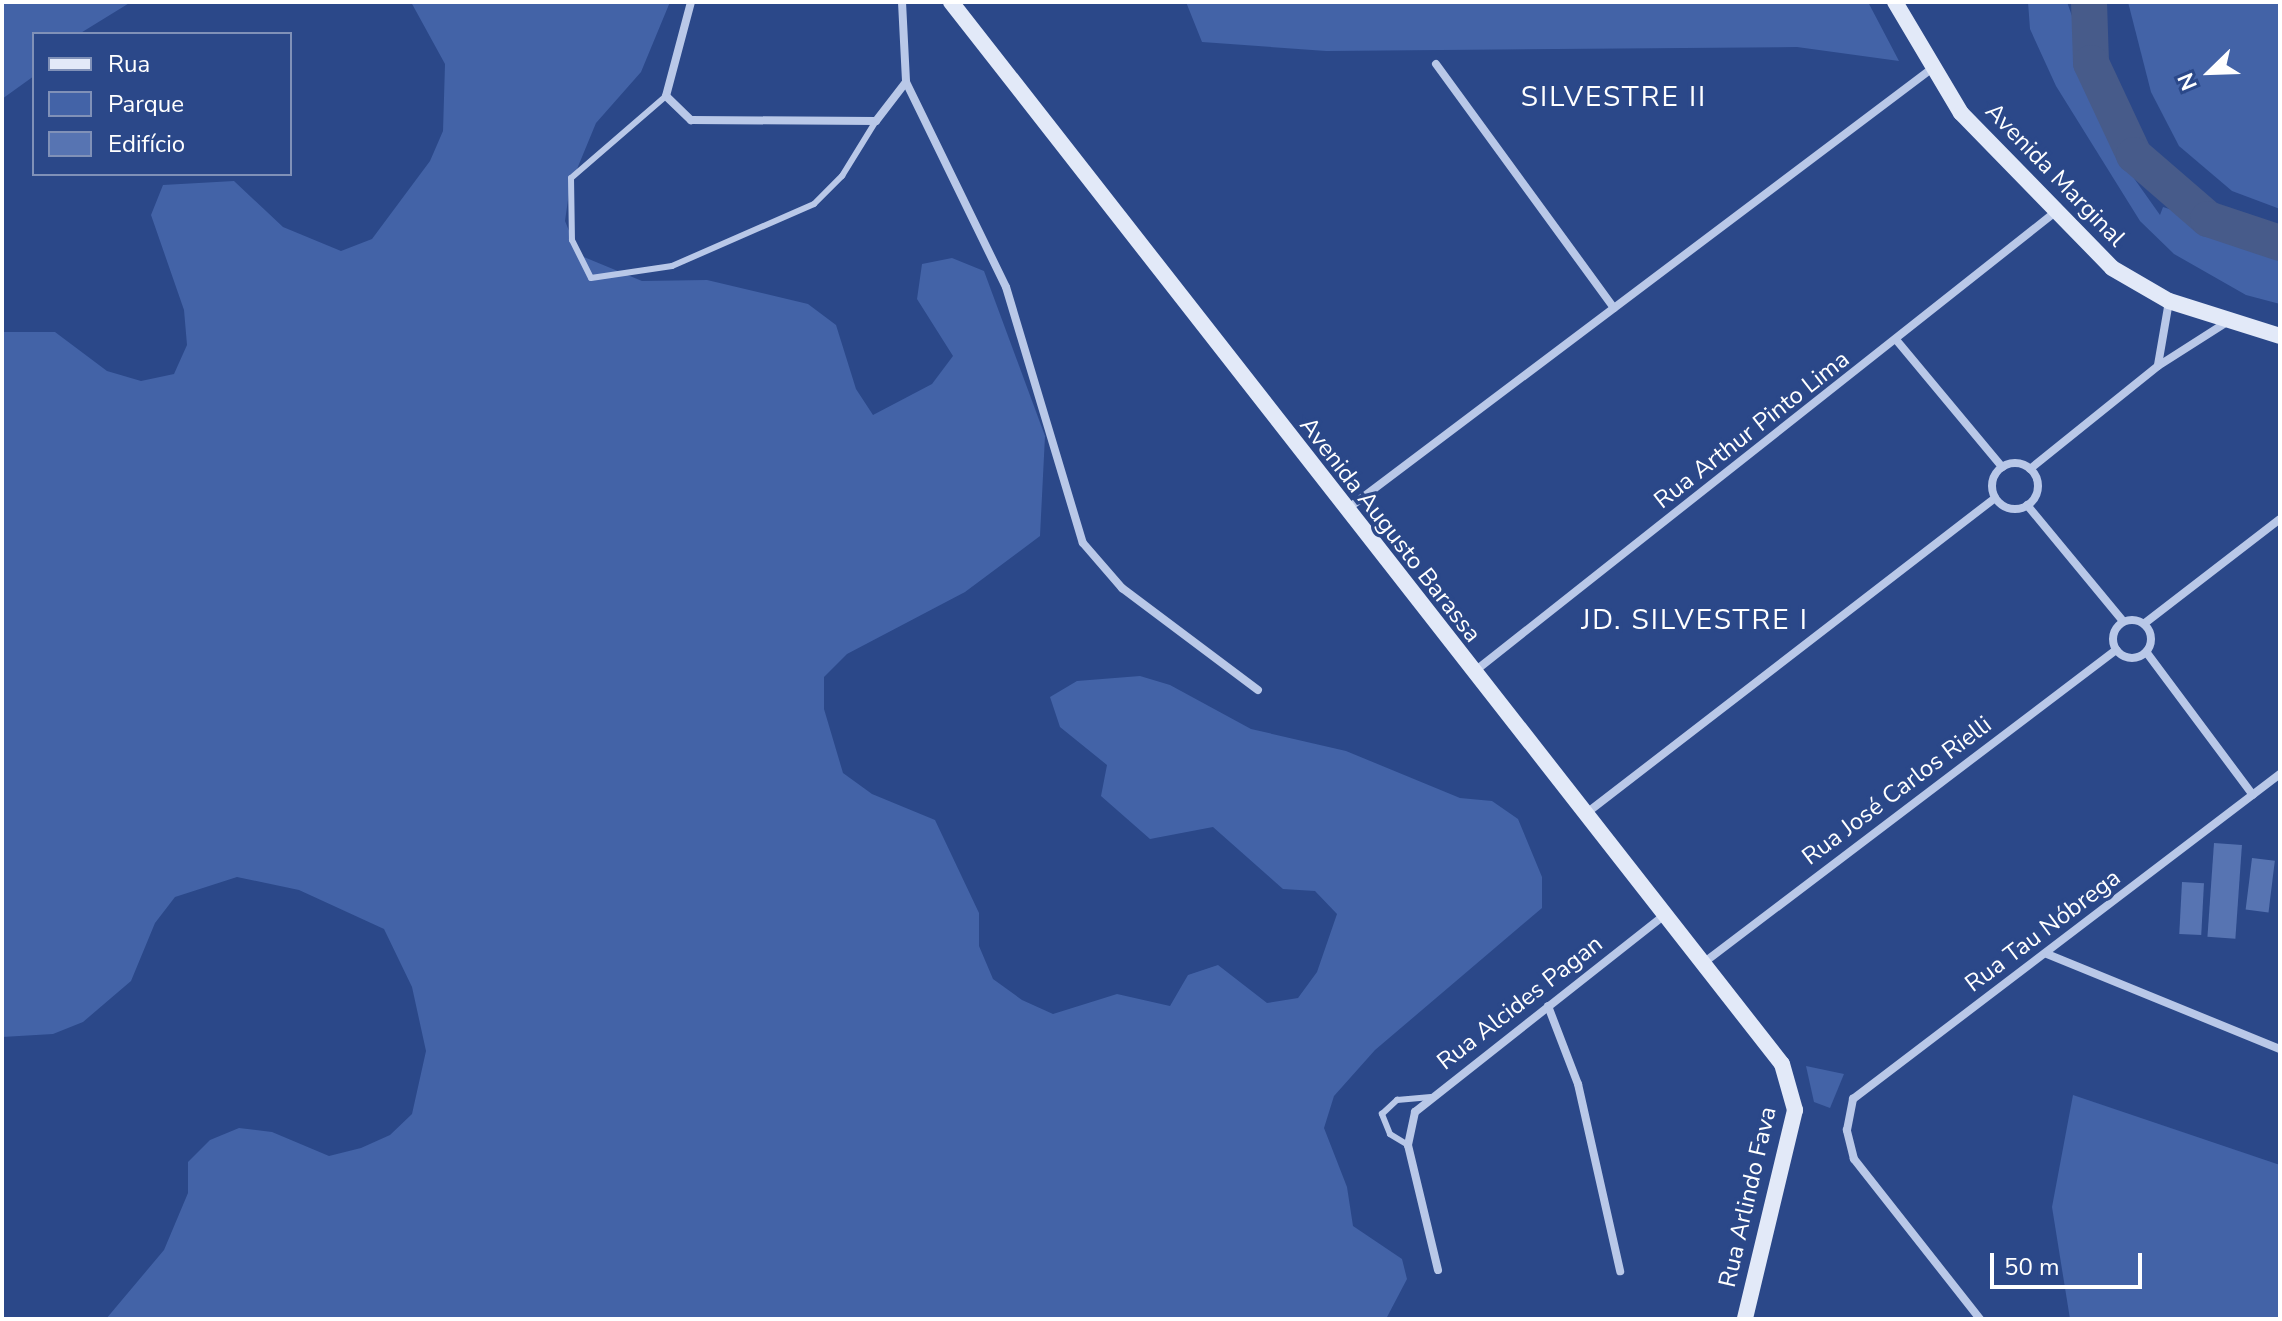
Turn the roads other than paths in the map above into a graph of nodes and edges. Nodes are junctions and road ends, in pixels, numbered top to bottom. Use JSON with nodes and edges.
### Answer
{"nodes":[{"id":1,"x":691,"y":2,"type":"edge"},
{"id":2,"x":902,"y":2,"type":"edge"},
{"id":3,"x":951,"y":2,"type":"edge"},
{"id":4,"x":1895,"y":2,"type":"edge"},
{"id":5,"x":1436,"y":64,"type":"dead end"},
{"id":6,"x":1930,"y":70,"type":"junction"},
{"id":7,"x":906,"y":82,"type":"junction"},
{"id":8,"x":666,"y":96,"type":"junction"},
{"id":9,"x":876,"y":121,"type":"junction"},
{"id":10,"x":2054,"y":213,"type":"junction"},
{"id":11,"x":2169,"y":301,"type":"junction"},
{"id":12,"x":1614,"y":308,"type":"junction"},
{"id":13,"x":2227,"y":322,"type":"junction"},
{"id":14,"x":2280,"y":336,"type":"edge"},
{"id":15,"x":1898,"y":342,"type":"junction"},
{"id":16,"x":2158,"y":366,"type":"junction"},
{"id":17,"x":2002,"y":467,"type":"junction"},
{"id":18,"x":2030,"y":469,"type":"junction"},
{"id":19,"x":1995,"y":498,"type":"junction"},
{"id":20,"x":2027,"y":505,"type":"junction"},
{"id":21,"x":1345,"y":511,"type":"junction"},
{"id":22,"x":2280,"y":519,"type":"edge"},
{"id":23,"x":2123,"y":621,"type":"junction"},
{"id":24,"x":2145,"y":623,"type":"junction"},
{"id":25,"x":2116,"y":650,"type":"junction"},
{"id":26,"x":2147,"y":653,"type":"junction"},
{"id":27,"x":1471,"y":674,"type":"junction"},
{"id":28,"x":1258,"y":690,"type":"dead end"},
{"id":29,"x":2278,"y":777,"type":"edge"},
{"id":30,"x":2253,"y":795,"type":"junction"},
{"id":31,"x":1582,"y":816,"type":"junction"},
{"id":32,"x":1662,"y":917,"type":"junction"},
{"id":33,"x":2047,"y":954,"type":"junction"},
{"id":34,"x":1702,"y":965,"type":"junction"},
{"id":35,"x":1548,"y":1006,"type":"junction"},
{"id":36,"x":2280,"y":1049,"type":"edge"},
{"id":37,"x":1794,"y":1084,"type":"joint"},
{"id":38,"x":1431,"y":1097,"type":"junction"},
{"id":39,"x":1408,"y":1145,"type":"junction"},
{"id":40,"x":1438,"y":1270,"type":"dead end"},
{"id":41,"x":1620,"y":1271,"type":"dead end"},
{"id":42,"x":1745,"y":1319,"type":"edge"},
{"id":43,"x":1980,"y":1319,"type":"edge"}],
"edges":[{"from":1,"to":8,"type":"street"},
{"from":2,"to":7,"type":"street"},
{"from":3,"to":21,"type":"street","name":"Avenida Augusto Barassa"},
{"from":4,"to":6,"type":"street","name":"Avenida Marginal"},
{"from":5,"to":12,"type":"street"},
{"from":6,"to":10,"type":"street","name":"Avenida Marginal"},
{"from":6,"to":12,"type":"street"},
{"from":7,"to":9,"type":"street"},
{"from":7,"to":28,"type":"street"},
{"from":8,"to":9,"type":"street"},
{"from":8,"to":9,"type":"lane"},
{"from":10,"to":11,"type":"street","name":"Avenida Marginal"},
{"from":10,"to":15,"type":"street","name":"Rua Arthur Pinto Lima"},
{"from":11,"to":13,"type":"street","name":"Avenida Marginal"},
{"from":11,"to":16,"type":"street"},
{"from":12,"to":21,"type":"street"},
{"from":13,"to":14,"type":"street","name":"Avenida Marginal"},
{"from":13,"to":16,"type":"street"},
{"from":15,"to":17,"type":"street"},
{"from":15,"to":27,"type":"street","name":"Rua Arthur Pinto Lima"},
{"from":16,"to":18,"type":"street"},
{"from":17,"to":18,"type":"street"},
{"from":17,"to":19,"type":"street"},
{"from":18,"to":20,"type":"street"},
{"from":19,"to":20,"type":"street"},
{"from":19,"to":31,"type":"street"},
{"from":20,"to":23,"type":"street"},
{"from":21,"to":27,"type":"street","name":"Avenida Augusto Barassa"},
{"from":22,"to":24,"type":"street"},
{"from":23,"to":24,"type":"street"},
{"from":23,"to":25,"type":"street"},
{"from":24,"to":26,"type":"street"},
{"from":25,"to":26,"type":"street"},
{"from":25,"to":34,"type":"street","name":"Rua José Carlos Rielli"},
{"from":26,"to":30,"type":"street"},
{"from":27,"to":31,"type":"street","name":"Avenida Augusto Barassa"},
{"from":29,"to":30,"type":"street","name":"Rua Tau Nóbrega"},
{"from":30,"to":33,"type":"street","name":"Rua Tau Nóbrega"},
{"from":31,"to":32,"type":"street","name":"Avenida Augusto Barassa"},
{"from":32,"to":34,"type":"street","name":"Avenida Augusto Barassa"},
{"from":32,"to":35,"type":"street","name":"Rua Alcides Pagan"},
{"from":33,"to":36,"type":"street"},
{"from":33,"to":43,"type":"street","name":"Rua Tau Nóbrega"},
{"from":34,"to":37,"type":"street","name":"Avenida Augusto Barassa"},
{"from":35,"to":38,"type":"street","name":"Rua Alcides Pagan"},
{"from":35,"to":41,"type":"street"},
{"from":37,"to":42,"type":"street","name":"Rua Arlindo Fava"},
{"from":38,"to":39,"type":"street","name":"Rua Alcides Pagan"},
{"from":38,"to":39,"type":"lane"},
{"from":39,"to":40,"type":"street"}]}
